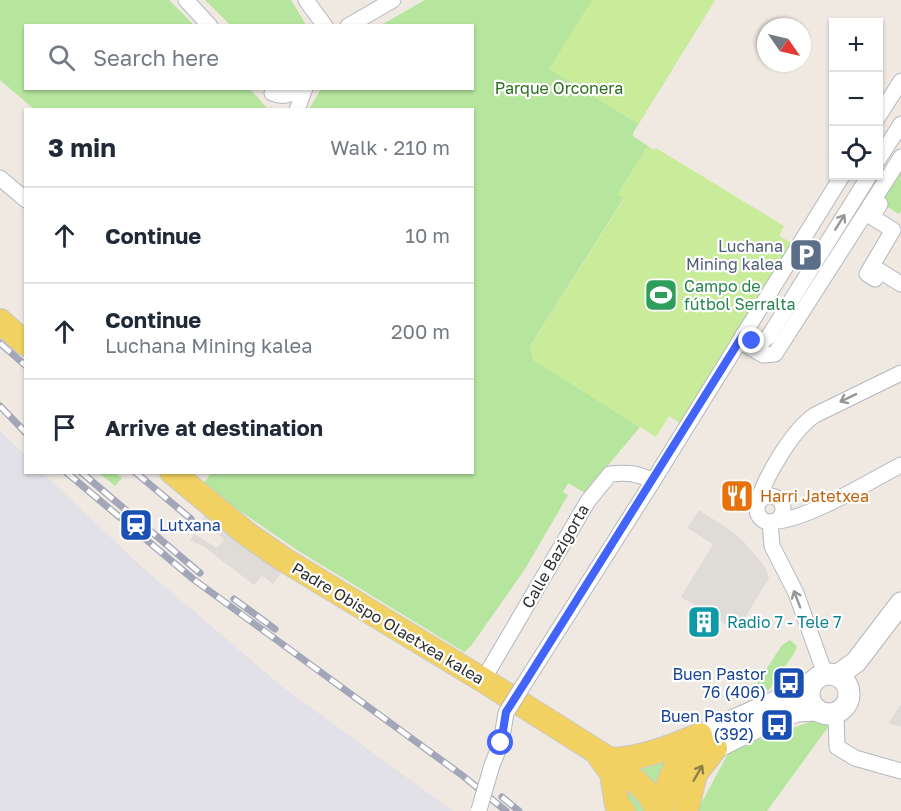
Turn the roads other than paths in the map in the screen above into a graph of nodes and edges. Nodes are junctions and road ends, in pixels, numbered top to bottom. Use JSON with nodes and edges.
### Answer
{"nodes":[{"id":1,"x":186,"y":0,"type":"edge"},
{"id":2,"x":306,"y":0,"type":"edge"},
{"id":3,"x":393,"y":0,"type":"edge"},
{"id":4,"x":208,"y":24,"type":"edge"},
{"id":5,"x":324,"y":24,"type":"edge"},
{"id":6,"x":351,"y":24,"type":"edge"},
{"id":7,"x":901,"y":81,"type":"edge"},
{"id":8,"x":297,"y":90,"type":"edge"},
{"id":9,"x":304,"y":90,"type":"edge"},
{"id":10,"x":270,"y":91,"type":"edge"},
{"id":11,"x":283,"y":108,"type":"edge"},
{"id":12,"x":298,"y":108,"type":"edge"},
{"id":13,"x":883,"y":110,"type":"edge"},
{"id":14,"x":901,"y":124,"type":"edge"},
{"id":15,"x":883,"y":153,"type":"edge"},
{"id":16,"x":901,"y":157,"type":"edge"},
{"id":17,"x":901,"y":171,"type":"edge"},
{"id":18,"x":0,"y":178,"type":"edge"},
{"id":19,"x":840,"y":180,"type":"edge"},
{"id":20,"x":867,"y":180,"type":"edge"},
{"id":21,"x":24,"y":198,"type":"edge"},
{"id":22,"x":901,"y":284,"type":"edge"},
{"id":23,"x":0,"y":321,"type":"edge"},
{"id":24,"x":745,"y":340,"type":"junction"},
{"id":25,"x":24,"y":342,"type":"edge"},
{"id":26,"x":901,"y":373,"type":"edge"},
{"id":27,"x":901,"y":465,"type":"edge"},
{"id":28,"x":184,"y":476,"type":"edge"},
{"id":29,"x":653,"y":481,"type":"junction"},
{"id":30,"x":757,"y":503,"type":"junction"},
{"id":31,"x":772,"y":521,"type":"junction"},
{"id":32,"x":901,"y":603,"type":"edge"},
{"id":33,"x":901,"y":621,"type":"edge"},
{"id":34,"x":483,"y":680,"type":"junction"},
{"id":35,"x":831,"y":680,"type":"junction"},
{"id":36,"x":830,"y":718,"type":"junction"},
{"id":37,"x":708,"y":742,"type":"junction"},
{"id":38,"x":604,"y":756,"type":"junction"},
{"id":39,"x":901,"y":771,"type":"edge"},
{"id":40,"x":672,"y":808,"type":"edge"},
{"id":41,"x":478,"y":811,"type":"edge"},
{"id":42,"x":623,"y":811,"type":"edge"}],
"edges":[{"from":1,"to":4,"type":"street"},
{"from":2,"to":5,"type":"street"},
{"from":3,"to":6,"type":"street"},
{"from":7,"to":13,"type":"street"},
{"from":8,"to":10,"type":"street"},
{"from":9,"to":12,"type":"street"},
{"from":10,"to":11,"type":"street"},
{"from":14,"to":15,"type":"street"},
{"from":16,"to":24,"type":"street"},
{"from":17,"to":22,"type":"street"},
{"from":18,"to":21,"type":"street"},
{"from":19,"to":24,"type":"street"},
{"from":24,"to":20,"type":"street","one_way":true},
{"from":23,"to":25,"type":"main road"},
{"from":24,"to":29,"type":"street"},
{"from":26,"to":30,"type":"street","one_way":true},
{"from":27,"to":31,"type":"street"},
{"from":28,"to":34,"type":"main road","name":"Padre Obispo Olaetxea kalea"},
{"from":29,"to":34,"type":"street","name":"Calle Bazigorta"},
{"from":29,"to":41,"type":"street","bridge":true},
{"from":30,"to":31,"type":"street"},
{"from":30,"to":31,"type":"street"},
{"from":35,"to":31,"type":"street","one_way":true},
{"from":32,"to":35,"type":"main road"},
{"from":33,"to":35,"type":"main road"},
{"from":34,"to":38,"type":"main road","name":"Padre Obispo Olaetxea kalea"},
{"from":35,"to":36,"type":"main road"},
{"from":35,"to":36,"type":"main road"},
{"from":35,"to":37,"type":"main road"},
{"from":36,"to":37,"type":"main road"},
{"from":36,"to":39,"type":"street"},
{"from":37,"to":38,"type":"main road"},
{"from":37,"to":40,"type":"main road"},
{"from":38,"to":40,"type":"main road","name":"Padre Obispo Olaetxea kalea"},
{"from":38,"to":42,"type":"main road"}]}
